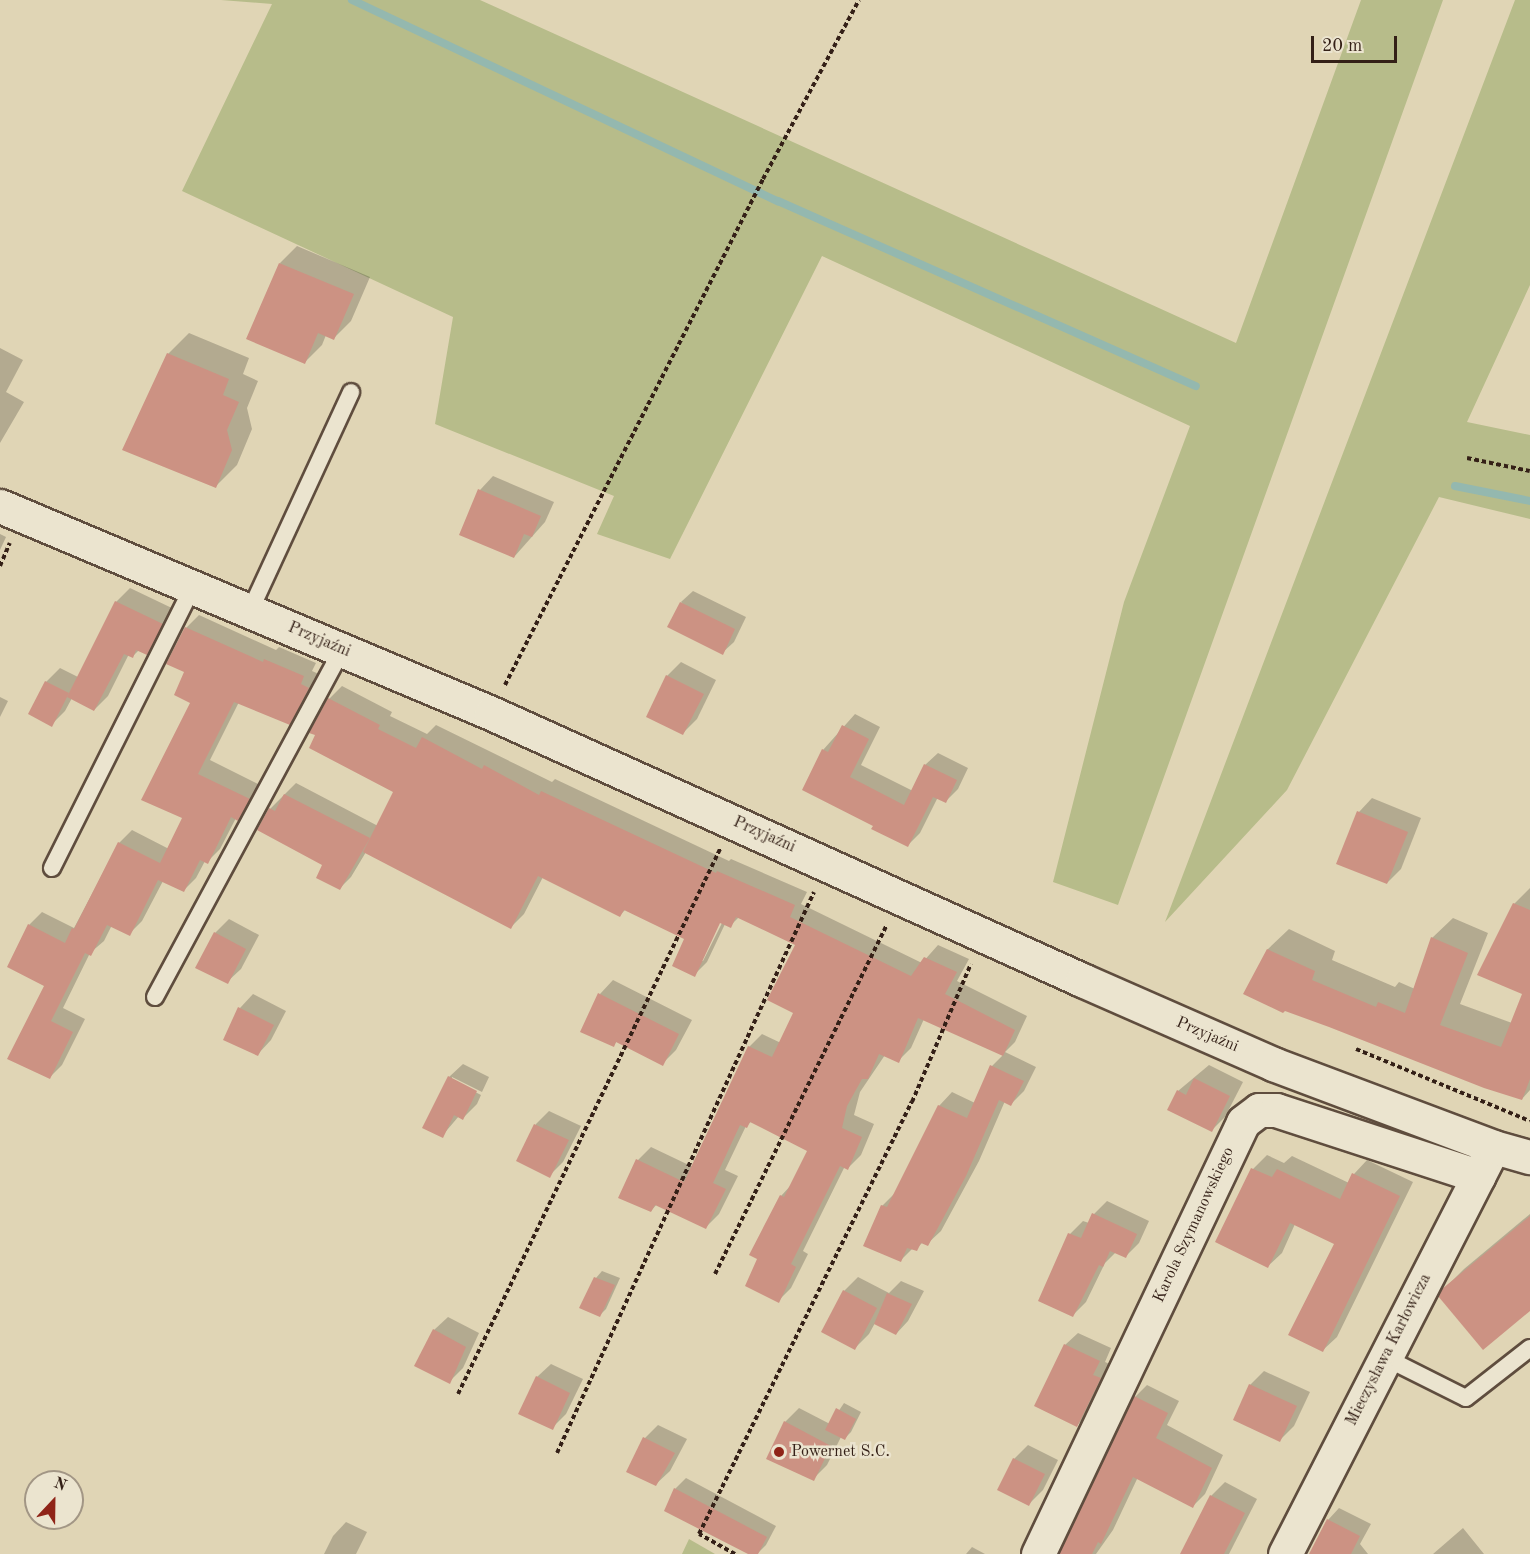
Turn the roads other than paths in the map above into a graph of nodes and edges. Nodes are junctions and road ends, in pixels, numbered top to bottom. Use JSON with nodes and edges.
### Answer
{"nodes":[{"id":1,"x":351,"y":392,"type":"dead end"},
{"id":2,"x":0,"y":506,"type":"edge"},
{"id":3,"x":194,"y":587,"type":"junction"},
{"id":4,"x":250,"y":611,"type":"junction"},
{"id":5,"x":342,"y":650,"type":"junction"},
{"id":6,"x":52,"y":868,"type":"dead end"},
{"id":7,"x":155,"y":997,"type":"dead end"},
{"id":8,"x":1494,"y":1147,"type":"junction"},
{"id":9,"x":1530,"y":1157,"type":"edge"},
{"id":10,"x":1478,"y":1176,"type":"junction"},
{"id":11,"x":1530,"y":1347,"type":"edge"},
{"id":12,"x":1386,"y":1358,"type":"junction"},
{"id":13,"x":1038,"y":1554,"type":"edge"},
{"id":14,"x":1285,"y":1554,"type":"edge"}],
"edges":[{"from":1,"to":4,"type":"lane"},
{"from":2,"to":3,"type":"street","name":"Przyjaźni"},
{"from":3,"to":4,"type":"street","name":"Przyjaźni"},
{"from":3,"to":6,"type":"lane"},
{"from":4,"to":5,"type":"street","name":"Przyjaźni"},
{"from":5,"to":7,"type":"lane"},
{"from":5,"to":8,"type":"street","name":"Przyjaźni"},
{"from":8,"to":9,"type":"street","name":"Przyjaźni"},
{"from":8,"to":10,"type":"street","name":"Mieczysława Karłowicza"},
{"from":10,"to":12,"type":"street","name":"Mieczysława Karłowicza"},
{"from":10,"to":13,"type":"street","name":"Karola Szymanowskiego"},
{"from":11,"to":12,"type":"lane"},
{"from":12,"to":14,"type":"street","name":"Mieczysława Karłowicza"}]}
